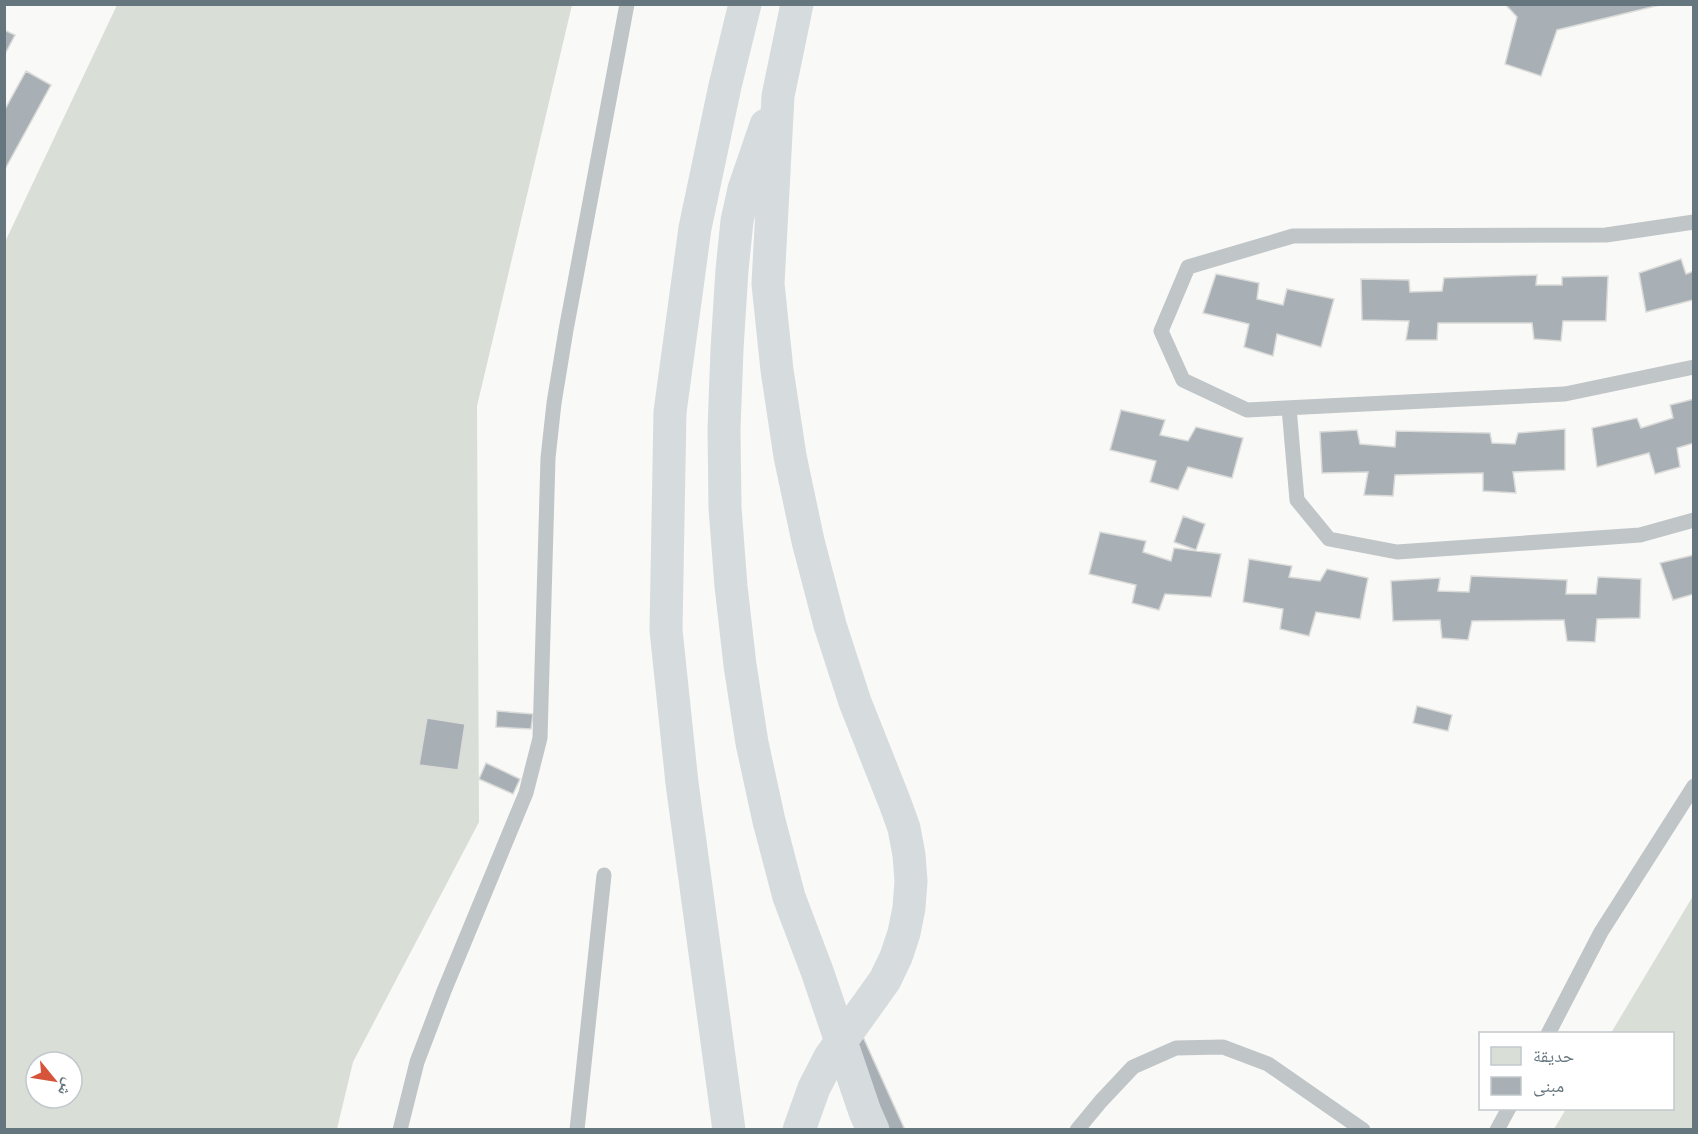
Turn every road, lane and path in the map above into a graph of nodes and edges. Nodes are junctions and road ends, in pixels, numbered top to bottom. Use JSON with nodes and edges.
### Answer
{"nodes":[{"id":1,"x":627,"y":4,"type":"edge"},
{"id":2,"x":745,"y":4,"type":"edge"},
{"id":3,"x":797,"y":4,"type":"edge"},
{"id":4,"x":725,"y":86,"type":"junction"},
{"id":5,"x":778,"y":96,"type":"junction"},
{"id":6,"x":737,"y":221,"type":"junction"},
{"id":7,"x":1694,"y":222,"type":"edge"},
{"id":8,"x":1694,"y":368,"type":"edge"},
{"id":9,"x":1289,"y":408,"type":"junction"},
{"id":10,"x":1694,"y":520,"type":"edge"},
{"id":11,"x":1694,"y":786,"type":"edge"},
{"id":12,"x":604,"y":875,"type":"dead end"},
{"id":13,"x":1549,"y":1032,"type":"edge"},
{"id":14,"x":1508,"y":1110,"type":"edge"},
{"id":15,"x":400,"y":1130,"type":"edge"},
{"id":16,"x":577,"y":1130,"type":"edge"},
{"id":17,"x":729,"y":1130,"type":"edge"},
{"id":18,"x":799,"y":1130,"type":"edge"},
{"id":19,"x":873,"y":1130,"type":"edge"},
{"id":20,"x":1077,"y":1130,"type":"edge"},
{"id":21,"x":1363,"y":1130,"type":"edge"},
{"id":22,"x":1497,"y":1130,"type":"edge"}],
"edges":[{"from":1,"to":15,"type":"lane"},
{"from":2,"to":4,"type":"highway"},
{"from":3,"to":5,"type":"highway"},
{"from":4,"to":6,"type":"highway"},
{"from":4,"to":17,"type":"highway"},
{"from":5,"to":6,"type":"highway"},
{"from":5,"to":18,"type":"highway"},
{"from":6,"to":19,"type":"highway"},
{"from":7,"to":9,"type":"lane"},
{"from":8,"to":9,"type":"lane"},
{"from":9,"to":10,"type":"lane"},
{"from":11,"to":13,"type":"lane"},
{"from":12,"to":16,"type":"lane"},
{"from":14,"to":22,"type":"lane"},
{"from":20,"to":21,"type":"lane"}]}
